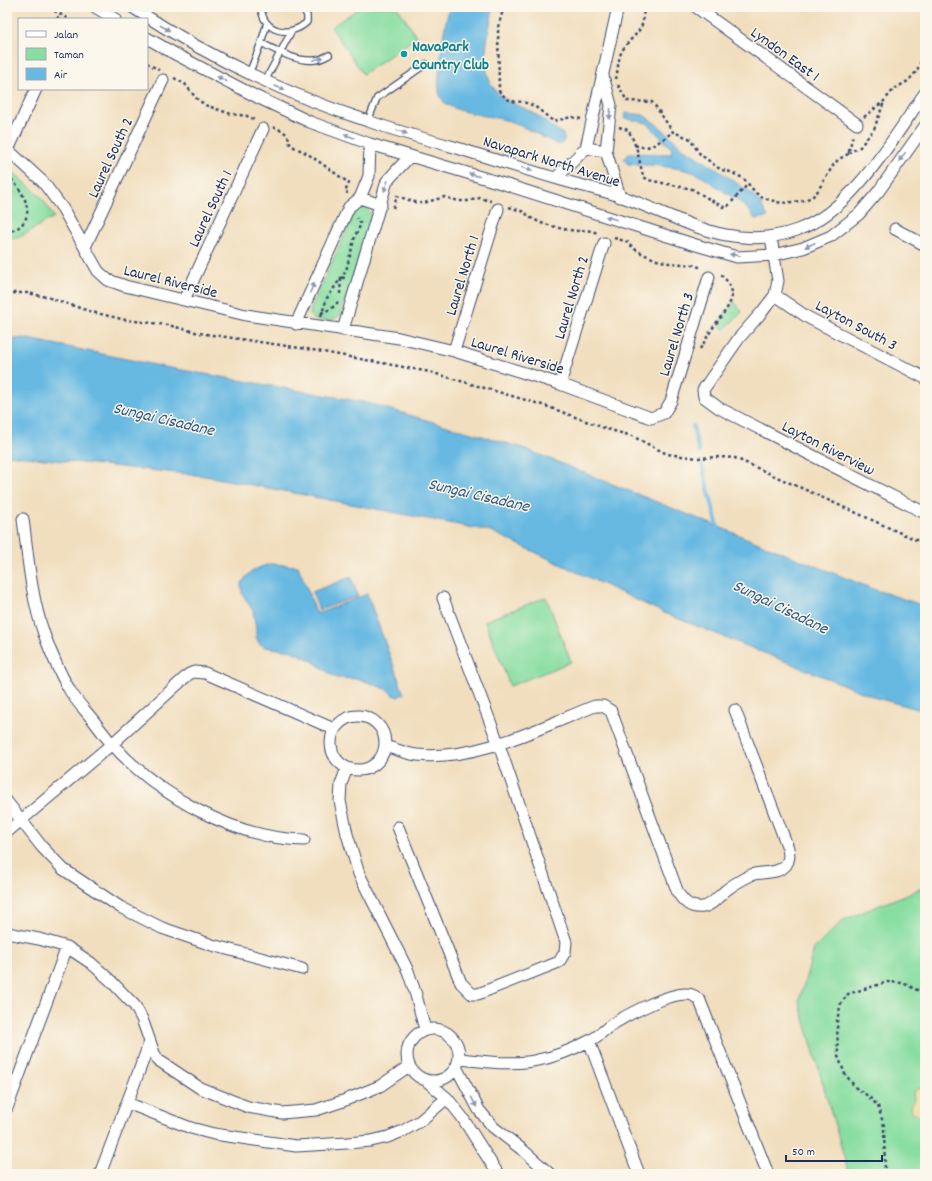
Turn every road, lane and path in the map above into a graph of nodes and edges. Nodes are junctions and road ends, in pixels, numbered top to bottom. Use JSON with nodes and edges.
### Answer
{"nodes":[{"id":1,"x":43,"y":7,"type":"edge"},
{"id":2,"x":95,"y":7,"type":"edge"},
{"id":3,"x":132,"y":7,"type":"edge"},
{"id":4,"x":261,"y":7,"type":"edge"},
{"id":5,"x":302,"y":7,"type":"edge"},
{"id":6,"x":504,"y":7,"type":"edge"},
{"id":7,"x":643,"y":7,"type":"edge"},
{"id":8,"x":696,"y":7,"type":"edge"},
{"id":9,"x":620,"y":8,"type":"edge"},
{"id":10,"x":60,"y":14,"type":"junction"},
{"id":11,"x":58,"y":18,"type":"edge"},
{"id":12,"x":67,"y":18,"type":"edge"},
{"id":13,"x":113,"y":18,"type":"edge"},
{"id":14,"x":267,"y":23,"type":"junction"},
{"id":15,"x":291,"y":32,"type":"junction"},
{"id":16,"x":148,"y":39,"type":"edge"},
{"id":17,"x":261,"y":43,"type":"junction"},
{"id":18,"x":280,"y":51,"type":"junction"},
{"id":19,"x":925,"y":53,"type":"edge"},
{"id":20,"x":330,"y":55,"type":"dead end"},
{"id":21,"x":426,"y":64,"type":"dead end"},
{"id":22,"x":249,"y":74,"type":"junction"},
{"id":23,"x":603,"y":76,"type":"junction"},
{"id":24,"x":163,"y":80,"type":"dead end"},
{"id":25,"x":265,"y":81,"type":"junction"},
{"id":26,"x":36,"y":90,"type":"edge"},
{"id":27,"x":925,"y":93,"type":"edge"},
{"id":28,"x":257,"y":97,"type":"junction"},
{"id":29,"x":627,"y":101,"type":"junction"},
{"id":30,"x":884,"y":101,"type":"junction"},
{"id":31,"x":611,"y":105,"type":"junction"},
{"id":32,"x":583,"y":113,"type":"dead end"},
{"id":33,"x":368,"y":121,"type":"junction"},
{"id":34,"x":857,"y":124,"type":"junction"},
{"id":35,"x":616,"y":126,"type":"dead end"},
{"id":36,"x":925,"y":126,"type":"edge"},
{"id":37,"x":263,"y":129,"type":"dead end"},
{"id":38,"x":673,"y":132,"type":"junction"},
{"id":39,"x":370,"y":144,"type":"junction"},
{"id":40,"x":635,"y":145,"type":"junction"},
{"id":41,"x":586,"y":148,"type":"junction"},
{"id":42,"x":7,"y":150,"type":"edge"},
{"id":43,"x":606,"y":151,"type":"junction"},
{"id":44,"x":848,"y":154,"type":"junction"},
{"id":45,"x":410,"y":156,"type":"junction"},
{"id":46,"x":7,"y":175,"type":"edge"},
{"id":47,"x":556,"y":178,"type":"junction"},
{"id":48,"x":748,"y":184,"type":"junction"},
{"id":49,"x":620,"y":197,"type":"junction"},
{"id":50,"x":360,"y":198,"type":"junction"},
{"id":51,"x":381,"y":205,"type":"junction"},
{"id":52,"x":498,"y":209,"type":"dead end"},
{"id":53,"x":361,"y":224,"type":"dead end"},
{"id":54,"x":895,"y":229,"type":"dead end"},
{"id":55,"x":7,"y":232,"type":"edge"},
{"id":56,"x":772,"y":236,"type":"junction"},
{"id":57,"x":604,"y":243,"type":"dead end"},
{"id":58,"x":925,"y":245,"type":"edge"},
{"id":59,"x":85,"y":247,"type":"junction"},
{"id":60,"x":774,"y":255,"type":"junction"},
{"id":61,"x":342,"y":277,"type":"junction"},
{"id":62,"x":709,"y":277,"type":"dead end"},
{"id":63,"x":7,"y":292,"type":"edge"},
{"id":64,"x":775,"y":295,"type":"junction"},
{"id":65,"x":184,"y":300,"type":"junction"},
{"id":66,"x":321,"y":313,"type":"junction"},
{"id":67,"x":296,"y":324,"type":"junction"},
{"id":68,"x":319,"y":327,"type":"junction"},
{"id":69,"x":343,"y":330,"type":"junction"},
{"id":70,"x":454,"y":351,"type":"junction"},
{"id":71,"x":925,"y":378,"type":"edge"},
{"id":72,"x":560,"y":384,"type":"junction"},
{"id":73,"x":671,"y":401,"type":"joint"},
{"id":74,"x":925,"y":513,"type":"edge"},
{"id":75,"x":23,"y":518,"type":"dead end"},
{"id":76,"x":925,"y":544,"type":"edge"},
{"id":77,"x":443,"y":598,"type":"dead end"},
{"id":78,"x":735,"y":710,"type":"dead end"},
{"id":79,"x":334,"y":729,"type":"junction"},
{"id":80,"x":112,"y":744,"type":"junction"},
{"id":81,"x":499,"y":744,"type":"junction"},
{"id":82,"x":385,"y":746,"type":"junction"},
{"id":83,"x":347,"y":768,"type":"junction"},
{"id":84,"x":7,"y":802,"type":"edge"},
{"id":85,"x":20,"y":821,"type":"junction"},
{"id":86,"x":398,"y":827,"type":"dead end"},
{"id":87,"x":7,"y":832,"type":"edge"},
{"id":88,"x":304,"y":840,"type":"dead end"},
{"id":89,"x":7,"y":933,"type":"edge"},
{"id":90,"x":67,"y":947,"type":"junction"},
{"id":91,"x":302,"y":969,"type":"dead end"},
{"id":92,"x":925,"y":994,"type":"edge"},
{"id":93,"x":425,"y":1030,"type":"junction"},
{"id":94,"x":589,"y":1041,"type":"junction"},
{"id":95,"x":150,"y":1042,"type":"junction"},
{"id":96,"x":458,"y":1063,"type":"junction"},
{"id":97,"x":409,"y":1066,"type":"junction"},
{"id":98,"x":428,"y":1082,"type":"junction"},
{"id":99,"x":447,"y":1098,"type":"junction"},
{"id":100,"x":127,"y":1103,"type":"junction"},
{"id":101,"x":7,"y":1108,"type":"edge"},
{"id":102,"x":100,"y":1174,"type":"edge"},
{"id":103,"x":498,"y":1174,"type":"edge"},
{"id":104,"x":550,"y":1174,"type":"edge"},
{"id":105,"x":639,"y":1174,"type":"edge"},
{"id":106,"x":768,"y":1174,"type":"edge"},
{"id":107,"x":885,"y":1174,"type":"edge"}],
"edges":[{"from":1,"to":10,"type":"path"},
{"from":2,"to":13,"type":"street"},
{"from":3,"to":22,"type":"street","name":"Navapark North Avenue","one_way":true},
{"from":4,"to":14,"type":"lane"},
{"from":5,"to":15,"type":"lane"},
{"from":6,"to":32,"type":"path"},
{"from":7,"to":29,"type":"path"},
{"from":8,"to":34,"type":"street","name":"Lyndon East 1"},
{"from":9,"to":23,"type":"street"},
{"from":10,"to":11,"type":"path"},
{"from":10,"to":12,"type":"path"},
{"from":14,"to":15,"type":"lane"},
{"from":14,"to":17,"type":"lane"},
{"from":15,"to":18,"type":"lane"},
{"from":28,"to":16,"type":"street","one_way":true},
{"from":17,"to":18,"type":"lane"},
{"from":17,"to":22,"type":"lane"},
{"from":18,"to":20,"type":"lane","one_way":true},
{"from":18,"to":25,"type":"lane"},
{"from":19,"to":30,"type":"path"},
{"from":21,"to":33,"type":"lane"},
{"from":22,"to":25,"type":"street","name":"Navapark North Avenue"},
{"from":23,"to":31,"type":"street"},
{"from":23,"to":41,"type":"street"},
{"from":24,"to":59,"type":"street","name":"Laurel South 2"},
{"from":25,"to":28,"type":"street"},
{"from":25,"to":33,"type":"street","name":"Navapark North Avenue","one_way":true},
{"from":26,"to":42,"type":"street"},
{"from":27,"to":56,"type":"street","name":"Navapark North Avenue"},
{"from":39,"to":28,"type":"street","one_way":true},
{"from":29,"to":31,"type":"path"},
{"from":29,"to":38,"type":"path"},
{"from":30,"to":34,"type":"path"},
{"from":30,"to":44,"type":"path"},
{"from":31,"to":43,"type":"street","one_way":true},
{"from":33,"to":47,"type":"street","name":"Navapark North Avenue","one_way":true},
{"from":34,"to":44,"type":"path"},
{"from":35,"to":40,"type":"path"},
{"from":36,"to":60,"type":"street","one_way":true},
{"from":37,"to":65,"type":"street","name":"Laurel South 1"},
{"from":38,"to":40,"type":"path"},
{"from":38,"to":48,"type":"path"},
{"from":39,"to":45,"type":"street"},
{"from":39,"to":50,"type":"street"},
{"from":40,"to":48,"type":"path"},
{"from":41,"to":43,"type":"street"},
{"from":41,"to":47,"type":"street"},
{"from":42,"to":59,"type":"street","name":"Laurel Riverside"},
{"from":43,"to":49,"type":"street"},
{"from":44,"to":48,"type":"path"},
{"from":45,"to":51,"type":"street","one_way":true},
{"from":60,"to":45,"type":"street","one_way":true},
{"from":46,"to":55,"type":"path"},
{"from":47,"to":49,"type":"street","name":"Navapark North Avenue"},
{"from":49,"to":56,"type":"street","name":"Navapark North Avenue"},
{"from":50,"to":51,"type":"street"},
{"from":67,"to":50,"type":"street","one_way":true},
{"from":51,"to":69,"type":"street"},
{"from":52,"to":70,"type":"street","name":"Laurel North 1"},
{"from":53,"to":61,"type":"path"},
{"from":54,"to":58,"type":"street"},
{"from":56,"to":60,"type":"street"},
{"from":57,"to":72,"type":"street","name":"Laurel North 2"},
{"from":59,"to":65,"type":"street","name":"Laurel Riverside"},
{"from":60,"to":64,"type":"street"},
{"from":61,"to":66,"type":"path"},
{"from":61,"to":66,"type":"path"},
{"from":62,"to":73,"type":"street","name":"Laurel North 3"},
{"from":63,"to":76,"type":"path"},
{"from":64,"to":71,"type":"street","name":"Layton South 3"},
{"from":64,"to":74,"type":"street","name":"Layton Riverview"},
{"from":65,"to":67,"type":"street","name":"Laurel Riverside"},
{"from":66,"to":68,"type":"path"},
{"from":67,"to":68,"type":"street","name":"Laurel Riverside"},
{"from":68,"to":69,"type":"street","name":"Laurel Riverside"},
{"from":69,"to":70,"type":"street","name":"Laurel Riverside"},
{"from":70,"to":72,"type":"street","name":"Laurel Riverside"},
{"from":72,"to":73,"type":"street","name":"Laurel Riverside"},
{"from":75,"to":80,"type":"street"},
{"from":77,"to":81,"type":"street"},
{"from":78,"to":81,"type":"street"},
{"from":79,"to":80,"type":"street"},
{"from":79,"to":82,"type":"street"},
{"from":79,"to":83,"type":"street"},
{"from":80,"to":85,"type":"street"},
{"from":80,"to":88,"type":"street"},
{"from":81,"to":82,"type":"street"},
{"from":81,"to":86,"type":"street"},
{"from":82,"to":83,"type":"street"},
{"from":83,"to":93,"type":"street"},
{"from":84,"to":85,"type":"street"},
{"from":85,"to":87,"type":"street"},
{"from":85,"to":91,"type":"street"},
{"from":89,"to":90,"type":"street"},
{"from":90,"to":95,"type":"street"},
{"from":90,"to":101,"type":"street"},
{"from":92,"to":107,"type":"path"},
{"from":93,"to":96,"type":"street"},
{"from":93,"to":97,"type":"street"},
{"from":94,"to":96,"type":"street"},
{"from":94,"to":105,"type":"street"},
{"from":94,"to":106,"type":"street"},
{"from":95,"to":97,"type":"street"},
{"from":95,"to":100,"type":"street"},
{"from":96,"to":98,"type":"street"},
{"from":96,"to":104,"type":"street","one_way":true},
{"from":97,"to":98,"type":"street"},
{"from":98,"to":99,"type":"street"},
{"from":99,"to":100,"type":"street"},
{"from":99,"to":103,"type":"street"},
{"from":100,"to":102,"type":"street"}]}
